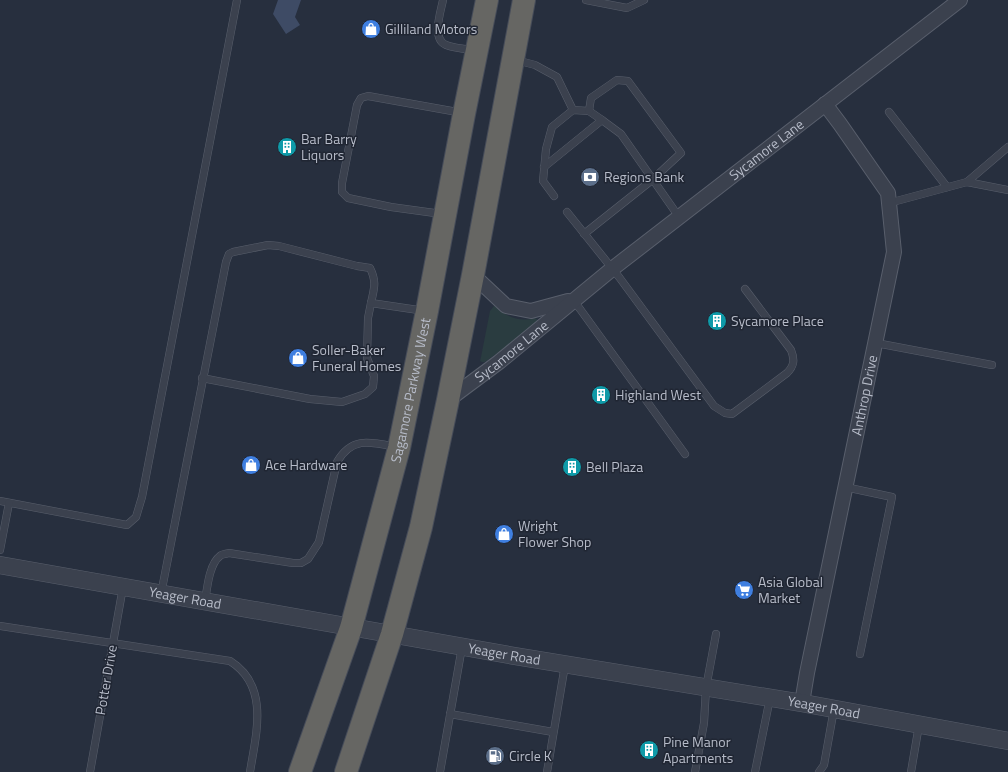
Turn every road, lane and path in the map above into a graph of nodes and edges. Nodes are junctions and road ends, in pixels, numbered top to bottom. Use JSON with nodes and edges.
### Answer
{"nodes":[{"id":1,"x":237,"y":0,"type":"edge"},
{"id":2,"x":443,"y":0,"type":"edge"},
{"id":3,"x":487,"y":0,"type":"edge"},
{"id":4,"x":524,"y":0,"type":"edge"},
{"id":5,"x":586,"y":0,"type":"edge"},
{"id":6,"x":644,"y":0,"type":"edge"},
{"id":7,"x":960,"y":0,"type":"edge"},
{"id":8,"x":477,"y":51,"type":"junction"},
{"id":9,"x":512,"y":59,"type":"junction"},
{"id":10,"x":825,"y":104,"type":"junction"},
{"id":11,"x":573,"y":110,"type":"junction"},
{"id":12,"x":588,"y":111,"type":"junction"},
{"id":13,"x":889,"y":112,"type":"dead end"},
{"id":14,"x":464,"y":114,"type":"junction"},
{"id":15,"x":602,"y":120,"type":"junction"},
{"id":16,"x":1008,"y":147,"type":"edge"},
{"id":17,"x":544,"y":167,"type":"junction"},
{"id":18,"x":652,"y":180,"type":"junction"},
{"id":19,"x":967,"y":182,"type":"junction"},
{"id":20,"x":947,"y":187,"type":"junction"},
{"id":21,"x":1008,"y":190,"type":"edge"},
{"id":22,"x":554,"y":196,"type":"dead end"},
{"id":23,"x":889,"y":203,"type":"junction"},
{"id":24,"x":567,"y":212,"type":"dead end"},
{"id":25,"x":444,"y":214,"type":"junction"},
{"id":26,"x":679,"y":217,"type":"junction"},
{"id":27,"x":584,"y":234,"type":"junction"},
{"id":28,"x":612,"y":269,"type":"junction"},
{"id":29,"x":473,"y":275,"type":"junction"},
{"id":30,"x":745,"y":288,"type":"dead end"},
{"id":31,"x":572,"y":300,"type":"junction"},
{"id":32,"x":371,"y":303,"type":"junction"},
{"id":33,"x":427,"y":311,"type":"junction"},
{"id":34,"x":876,"y":343,"type":"junction"},
{"id":35,"x":992,"y":365,"type":"dead end"},
{"id":36,"x":202,"y":378,"type":"junction"},
{"id":37,"x":448,"y":400,"type":"junction"},
{"id":38,"x":399,"y":448,"type":"junction"},
{"id":39,"x":686,"y":454,"type":"dead end"},
{"id":40,"x":845,"y":487,"type":"junction"},
{"id":41,"x":0,"y":501,"type":"edge"},
{"id":42,"x":9,"y":503,"type":"junction"},
{"id":43,"x":0,"y":550,"type":"edge"},
{"id":44,"x":0,"y":565,"type":"edge"},
{"id":45,"x":123,"y":587,"type":"junction"},
{"id":46,"x":161,"y":594,"type":"junction"},
{"id":47,"x":205,"y":602,"type":"junction"},
{"id":48,"x":0,"y":626,"type":"edge"},
{"id":49,"x":351,"y":628,"type":"junction"},
{"id":50,"x":392,"y":634,"type":"junction"},
{"id":51,"x":716,"y":634,"type":"dead end"},
{"id":52,"x":113,"y":644,"type":"junction"},
{"id":53,"x":462,"y":647,"type":"junction"},
{"id":54,"x":860,"y":654,"type":"dead end"},
{"id":55,"x":566,"y":665,"type":"junction"},
{"id":56,"x":706,"y":688,"type":"junction"},
{"id":57,"x":770,"y":698,"type":"junction"},
{"id":58,"x":802,"y":703,"type":"junction"},
{"id":59,"x":834,"y":710,"type":"junction"},
{"id":60,"x":450,"y":714,"type":"junction"},
{"id":61,"x":920,"y":725,"type":"junction"},
{"id":62,"x":553,"y":732,"type":"junction"},
{"id":63,"x":1008,"y":741,"type":"edge"},
{"id":64,"x":90,"y":772,"type":"edge"},
{"id":65,"x":250,"y":772,"type":"edge"},
{"id":66,"x":300,"y":772,"type":"edge"},
{"id":67,"x":346,"y":772,"type":"edge"},
{"id":68,"x":440,"y":772,"type":"edge"},
{"id":69,"x":547,"y":772,"type":"edge"},
{"id":70,"x":695,"y":772,"type":"edge"},
{"id":71,"x":756,"y":772,"type":"edge"},
{"id":72,"x":819,"y":772,"type":"edge"},
{"id":73,"x":911,"y":772,"type":"edge"}],
"edges":[{"from":1,"to":42,"type":"lane"},
{"from":2,"to":8,"type":"lane"},
{"from":3,"to":8,"type":"highway","name":"Sagamore Parkway West"},
{"from":4,"to":9,"type":"highway"},
{"from":5,"to":6,"type":"lane"},
{"from":7,"to":10,"type":"street","name":"Sycamore Lane"},
{"from":8,"to":14,"type":"highway","name":"Sagamore Parkway West"},
{"from":9,"to":11,"type":"lane"},
{"from":9,"to":29,"type":"highway"},
{"from":10,"to":23,"type":"street","name":"Anthrop Drive"},
{"from":10,"to":26,"type":"street","name":"Sycamore Lane"},
{"from":11,"to":12,"type":"lane"},
{"from":11,"to":17,"type":"lane"},
{"from":12,"to":15,"type":"lane"},
{"from":12,"to":18,"type":"lane"},
{"from":13,"to":20,"type":"lane"},
{"from":14,"to":25,"type":"highway","name":"Sagamore Parkway West"},
{"from":14,"to":25,"type":"lane"},
{"from":15,"to":17,"type":"lane"},
{"from":15,"to":18,"type":"lane"},
{"from":16,"to":19,"type":"lane"},
{"from":17,"to":22,"type":"lane"},
{"from":18,"to":26,"type":"lane"},
{"from":18,"to":27,"type":"lane"},
{"from":19,"to":20,"type":"lane"},
{"from":19,"to":21,"type":"lane"},
{"from":20,"to":23,"type":"lane"},
{"from":23,"to":34,"type":"street","name":"Anthrop Drive"},
{"from":24,"to":27,"type":"lane"},
{"from":25,"to":33,"type":"highway","name":"Sagamore Parkway West"},
{"from":26,"to":28,"type":"street","name":"Sycamore Lane"},
{"from":27,"to":28,"type":"lane"},
{"from":28,"to":30,"type":"lane"},
{"from":28,"to":31,"type":"street","name":"Sycamore Lane"},
{"from":29,"to":31,"type":"street","name":"Sycamore Lane"},
{"from":29,"to":37,"type":"highway"},
{"from":31,"to":37,"type":"street","name":"Sycamore Lane"},
{"from":31,"to":39,"type":"lane"},
{"from":32,"to":33,"type":"lane"},
{"from":32,"to":36,"type":"lane"},
{"from":32,"to":36,"type":"lane"},
{"from":33,"to":38,"type":"highway","name":"Sagamore Parkway West"},
{"from":34,"to":35,"type":"lane"},
{"from":34,"to":40,"type":"street","name":"Anthrop Drive"},
{"from":36,"to":46,"type":"lane"},
{"from":37,"to":50,"type":"highway"},
{"from":38,"to":47,"type":"lane"},
{"from":38,"to":49,"type":"highway","name":"Sagamore Parkway West"},
{"from":40,"to":54,"type":"lane"},
{"from":40,"to":58,"type":"street","name":"Anthrop Drive"},
{"from":41,"to":42,"type":"lane"},
{"from":42,"to":43,"type":"lane"},
{"from":44,"to":45,"type":"street","name":"Yeager Road"},
{"from":45,"to":46,"type":"street","name":"Yeager Road"},
{"from":45,"to":52,"type":"lane","name":"Potter Drive"},
{"from":46,"to":47,"type":"street","name":"Yeager Road"},
{"from":47,"to":49,"type":"street","name":"Yeager Road"},
{"from":48,"to":52,"type":"lane"},
{"from":49,"to":50,"type":"street","name":"Yeager Road"},
{"from":49,"to":66,"type":"highway","name":"Sagamore Parkway West"},
{"from":50,"to":53,"type":"street","name":"Yeager Road"},
{"from":50,"to":67,"type":"highway"},
{"from":51,"to":56,"type":"lane"},
{"from":52,"to":64,"type":"lane","name":"Potter Drive"},
{"from":52,"to":65,"type":"lane"},
{"from":53,"to":55,"type":"street","name":"Yeager Road"},
{"from":53,"to":60,"type":"lane"},
{"from":55,"to":56,"type":"street","name":"Yeager Road"},
{"from":55,"to":62,"type":"lane"},
{"from":56,"to":57,"type":"street","name":"Yeager Road"},
{"from":56,"to":70,"type":"lane"},
{"from":57,"to":58,"type":"street","name":"Yeager Road"},
{"from":57,"to":71,"type":"lane"},
{"from":58,"to":59,"type":"street","name":"Yeager Road"},
{"from":59,"to":61,"type":"street","name":"Yeager Road"},
{"from":59,"to":72,"type":"lane"},
{"from":60,"to":62,"type":"lane"},
{"from":60,"to":68,"type":"lane"},
{"from":61,"to":63,"type":"street","name":"Yeager Road"},
{"from":61,"to":73,"type":"lane"},
{"from":62,"to":69,"type":"lane"}]}
